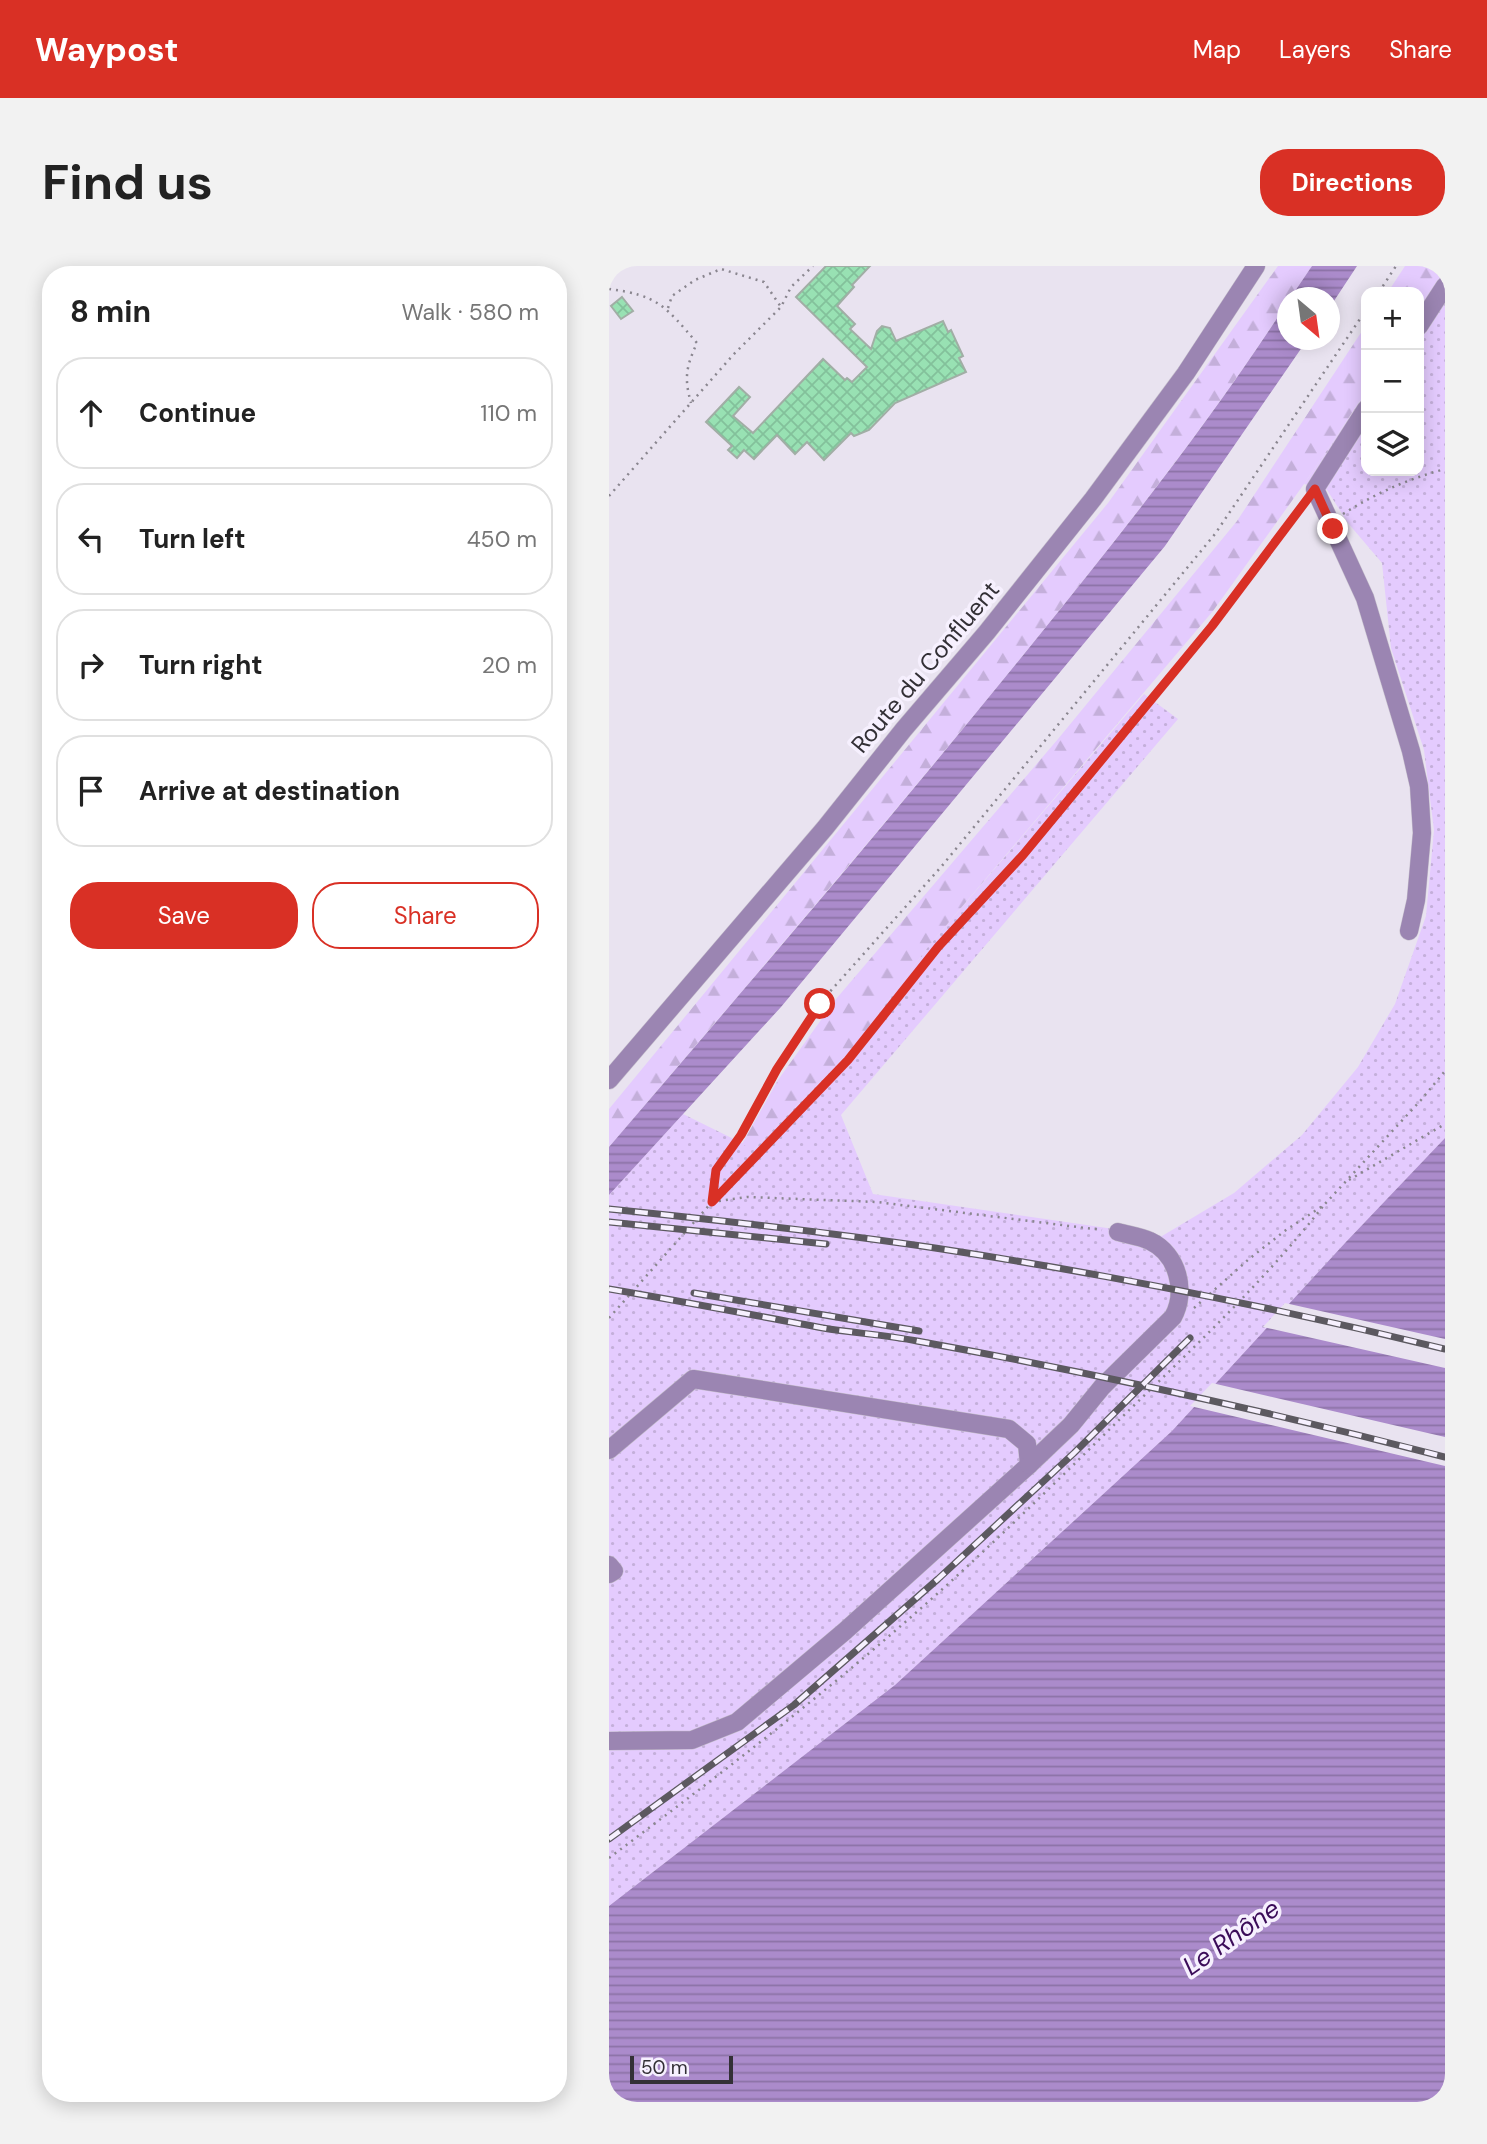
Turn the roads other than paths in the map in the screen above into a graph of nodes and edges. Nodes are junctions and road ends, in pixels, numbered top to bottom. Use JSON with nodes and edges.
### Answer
{"nodes":[{"id":1,"x":1256,"y":266,"type":"edge"},
{"id":2,"x":1445,"y":286,"type":"edge"},
{"id":3,"x":1424,"y":318,"type":"edge"},
{"id":4,"x":1363,"y":413,"type":"edge"},
{"id":5,"x":1409,"y":931,"type":"dead end"},
{"id":6,"x":609,"y":1080,"type":"edge"},
{"id":7,"x":1118,"y":1232,"type":"road end"},
{"id":8,"x":609,"y":1450,"type":"edge"},
{"id":9,"x":1030,"y":1465,"type":"junction"},
{"id":10,"x":609,"y":1565,"type":"edge"},
{"id":11,"x":609,"y":1574,"type":"edge"},
{"id":12,"x":609,"y":1741,"type":"edge"}],
"edges":[{"from":1,"to":6,"type":"street","name":"Route du Confluent"},
{"from":2,"to":3,"type":"street"},
{"from":4,"to":5,"type":"street"},
{"from":7,"to":9,"type":"street"},
{"from":8,"to":9,"type":"street"},
{"from":9,"to":12,"type":"street"},
{"from":10,"to":11,"type":"street"}]}
